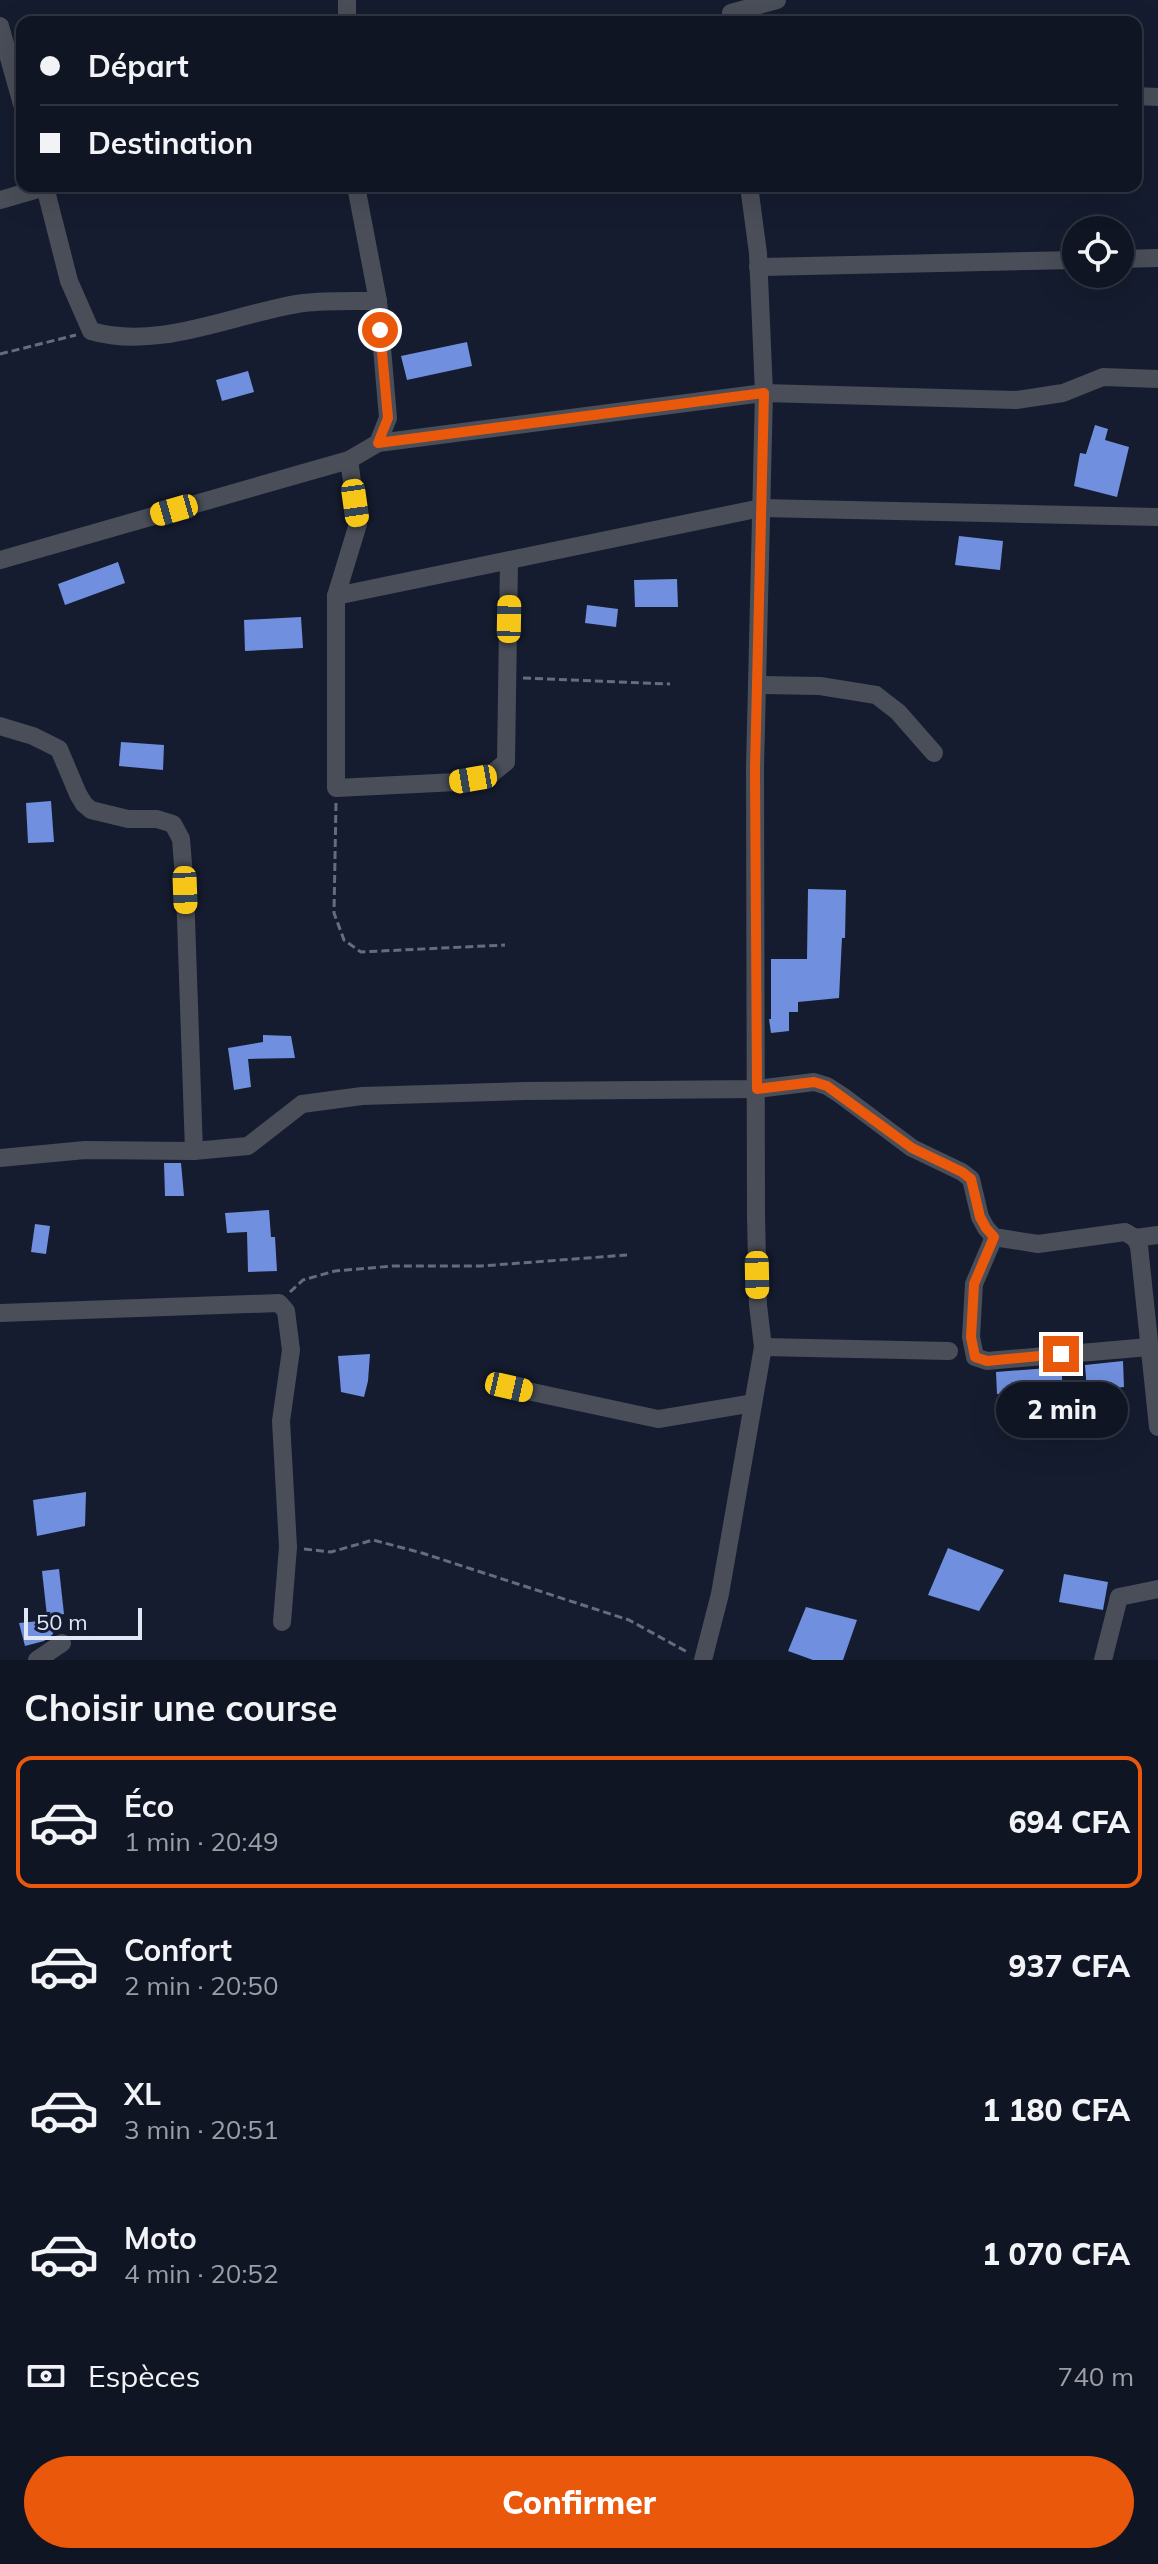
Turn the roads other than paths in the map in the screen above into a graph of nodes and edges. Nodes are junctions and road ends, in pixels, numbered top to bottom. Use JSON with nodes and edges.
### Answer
{"nodes":[{"id":1,"x":777,"y":0,"type":"edge"},
{"id":2,"x":730,"y":12,"type":"edge"},
{"id":3,"x":0,"y":26,"type":"edge"},
{"id":4,"x":16,"y":83,"type":"edge"},
{"id":5,"x":25,"y":192,"type":"edge"},
{"id":6,"x":46,"y":192,"type":"edge"},
{"id":7,"x":357,"y":192,"type":"edge"},
{"id":8,"x":750,"y":192,"type":"edge"},
{"id":9,"x":0,"y":200,"type":"edge"},
{"id":10,"x":1158,"y":258,"type":"edge"},
{"id":11,"x":1134,"y":259,"type":"edge"},
{"id":12,"x":1062,"y":260,"type":"edge"},
{"id":13,"x":758,"y":267,"type":"junction"},
{"id":14,"x":378,"y":301,"type":"junction"},
{"id":15,"x":1158,"y":379,"type":"edge"},
{"id":16,"x":764,"y":393,"type":"junction"},
{"id":17,"x":378,"y":443,"type":"junction"},
{"id":18,"x":349,"y":460,"type":"junction"},
{"id":19,"x":761,"y":508,"type":"junction"},
{"id":20,"x":1158,"y":517,"type":"edge"},
{"id":21,"x":0,"y":560,"type":"edge"},
{"id":22,"x":509,"y":561,"type":"junction"},
{"id":23,"x":336,"y":596,"type":"junction"},
{"id":24,"x":757,"y":685,"type":"junction"},
{"id":25,"x":0,"y":726,"type":"edge"},
{"id":26,"x":934,"y":753,"type":"dead end"},
{"id":27,"x":757,"y":1089,"type":"junction"},
{"id":28,"x":194,"y":1151,"type":"junction"},
{"id":29,"x":0,"y":1158,"type":"edge"},
{"id":30,"x":1158,"y":1235,"type":"edge"},
{"id":31,"x":994,"y":1237,"type":"junction"},
{"id":32,"x":1135,"y":1238,"type":"junction"},
{"id":33,"x":0,"y":1313,"type":"edge"},
{"id":34,"x":763,"y":1347,"type":"junction"},
{"id":35,"x":1149,"y":1347,"type":"junction"},
{"id":36,"x":949,"y":1351,"type":"dead end"},
{"id":37,"x":509,"y":1387,"type":"dead end"},
{"id":38,"x":753,"y":1403,"type":"junction"},
{"id":39,"x":1158,"y":1427,"type":"edge"},
{"id":40,"x":1158,"y":1589,"type":"edge"},
{"id":41,"x":282,"y":1622,"type":"dead end"},
{"id":42,"x":62,"y":1643,"type":"dead end"},
{"id":43,"x":696,"y":1657,"type":"edge"},
{"id":44,"x":37,"y":1660,"type":"edge"},
{"id":45,"x":1103,"y":1660,"type":"edge"}],
"edges":[{"from":1,"to":2,"type":"street"},
{"from":3,"to":4,"type":"street"},
{"from":5,"to":9,"type":"street"},
{"from":6,"to":14,"type":"street"},
{"from":7,"to":14,"type":"street"},
{"from":8,"to":13,"type":"street"},
{"from":10,"to":11,"type":"street"},
{"from":12,"to":13,"type":"street"},
{"from":13,"to":16,"type":"street"},
{"from":14,"to":17,"type":"street"},
{"from":15,"to":16,"type":"street"},
{"from":16,"to":17,"type":"street"},
{"from":16,"to":19,"type":"street"},
{"from":17,"to":18,"type":"street"},
{"from":18,"to":21,"type":"street"},
{"from":18,"to":23,"type":"street"},
{"from":19,"to":20,"type":"street"},
{"from":19,"to":22,"type":"street"},
{"from":19,"to":24,"type":"street"},
{"from":22,"to":23,"type":"street"},
{"from":22,"to":23,"type":"street"},
{"from":24,"to":26,"type":"street"},
{"from":24,"to":27,"type":"street"},
{"from":25,"to":28,"type":"street"},
{"from":27,"to":28,"type":"street"},
{"from":27,"to":31,"type":"street"},
{"from":27,"to":34,"type":"street"},
{"from":28,"to":29,"type":"street"},
{"from":30,"to":32,"type":"street"},
{"from":31,"to":32,"type":"street"},
{"from":31,"to":35,"type":"street"},
{"from":32,"to":35,"type":"street"},
{"from":33,"to":41,"type":"street"},
{"from":34,"to":36,"type":"street"},
{"from":34,"to":38,"type":"street"},
{"from":35,"to":39,"type":"street"},
{"from":37,"to":38,"type":"street"},
{"from":38,"to":43,"type":"street"},
{"from":40,"to":45,"type":"street"},
{"from":42,"to":44,"type":"street"}]}
